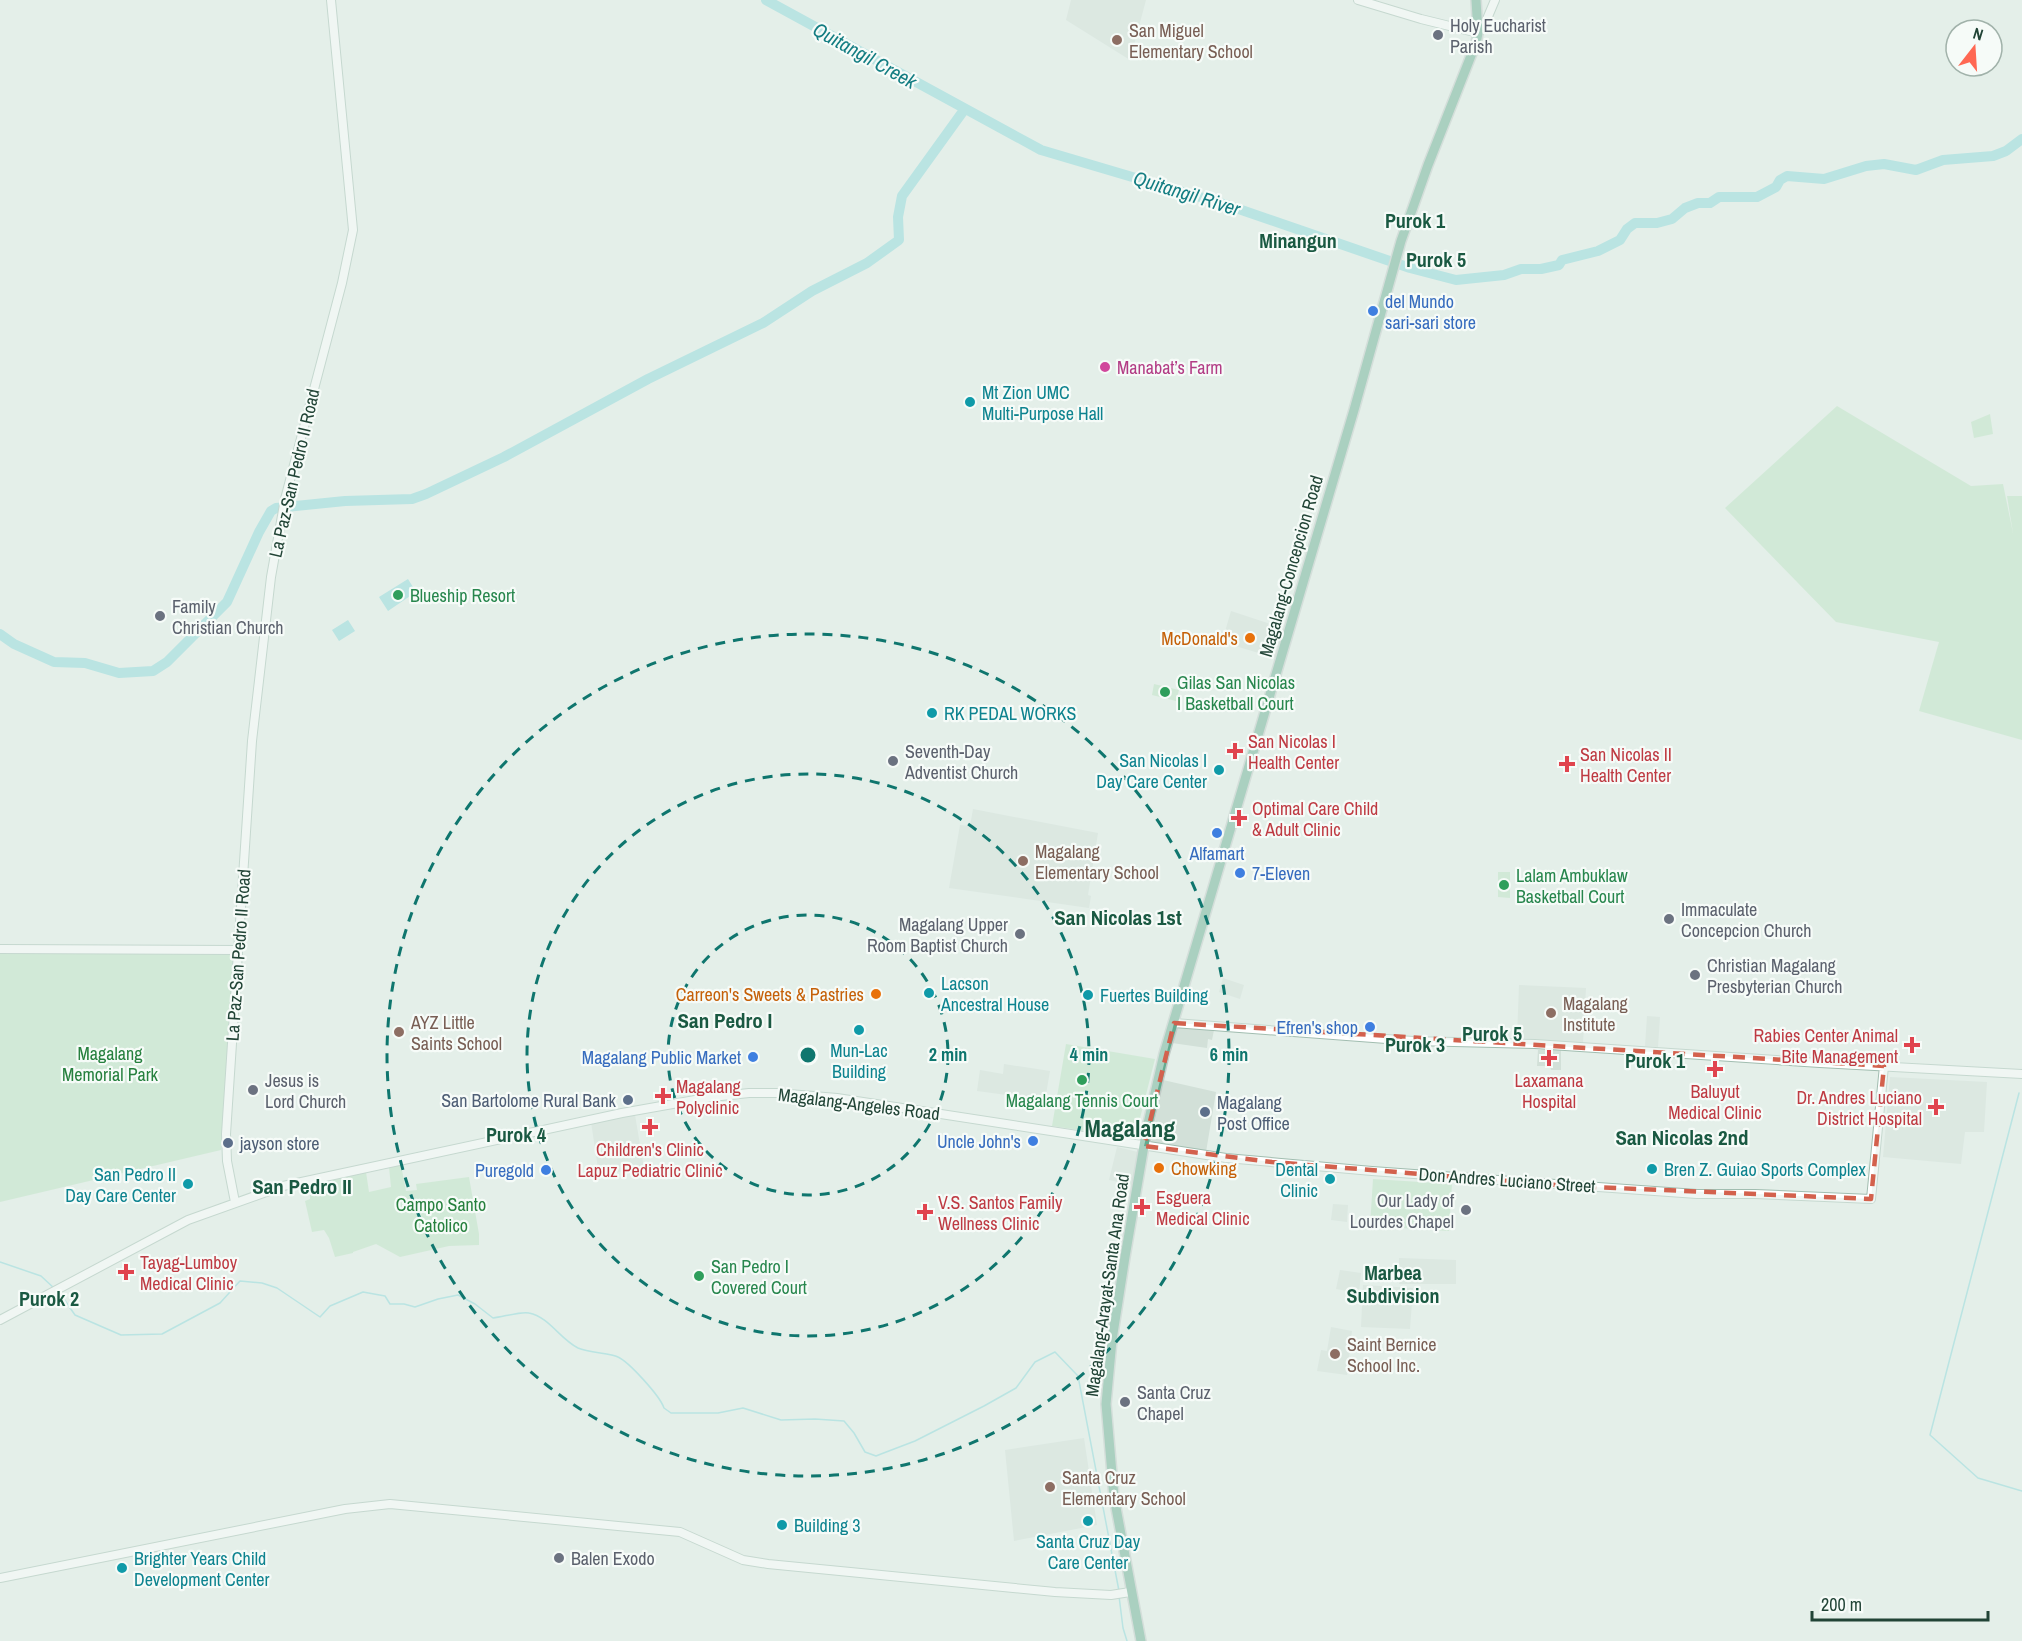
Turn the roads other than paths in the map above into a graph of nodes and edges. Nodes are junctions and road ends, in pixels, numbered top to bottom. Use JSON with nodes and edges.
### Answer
{"nodes":[{"id":1,"x":331,"y":0,"type":"edge"},
{"id":2,"x":1358,"y":0,"type":"edge"},
{"id":3,"x":1476,"y":0,"type":"edge"},
{"id":4,"x":1495,"y":0,"type":"edge"},
{"id":5,"x":1478,"y":33,"type":"junction"},
{"id":6,"x":0,"y":949,"type":"edge"},
{"id":7,"x":238,"y":951,"type":"junction"},
{"id":8,"x":1174,"y":1023,"type":"junction"},
{"id":9,"x":1884,"y":1066,"type":"junction"},
{"id":10,"x":2022,"y":1074,"type":"edge"},
{"id":11,"x":1144,"y":1146,"type":"junction"},
{"id":12,"x":235,"y":1202,"type":"junction"},
{"id":13,"x":0,"y":1320,"type":"edge"},
{"id":14,"x":0,"y":1578,"type":"edge"},
{"id":15,"x":1122,"y":1593,"type":"junction"},
{"id":16,"x":1141,"y":1641,"type":"edge"}],
"edges":[{"from":1,"to":7,"type":"street","name":"La Paz-San Pedro II Road"},
{"from":2,"to":5,"type":"street"},
{"from":3,"to":5,"type":"main road","name":"Magalang-Concepcion Road"},
{"from":4,"to":5,"type":"street"},
{"from":5,"to":8,"type":"main road","name":"Magalang-Concepcion Road"},
{"from":6,"to":7,"type":"street"},
{"from":7,"to":12,"type":"street","name":"La Paz-San Pedro II Road"},
{"from":8,"to":9,"type":"street"},
{"from":8,"to":11,"type":"main road","name":"Magalang-Concepcion Road"},
{"from":9,"to":10,"type":"street"},
{"from":9,"to":11,"type":"street","name":"Don Andres Luciano Street"},
{"from":11,"to":12,"type":"street","name":"Magalang-Angeles Road"},
{"from":11,"to":15,"type":"main road","name":"Magalang-Arayat-Santa Ana Road"},
{"from":12,"to":13,"type":"street","name":"Magalang-Angeles Road"},
{"from":14,"to":15,"type":"street"},
{"from":15,"to":16,"type":"main road","name":"Magalang-Arayat-Santa Ana Road"}]}
